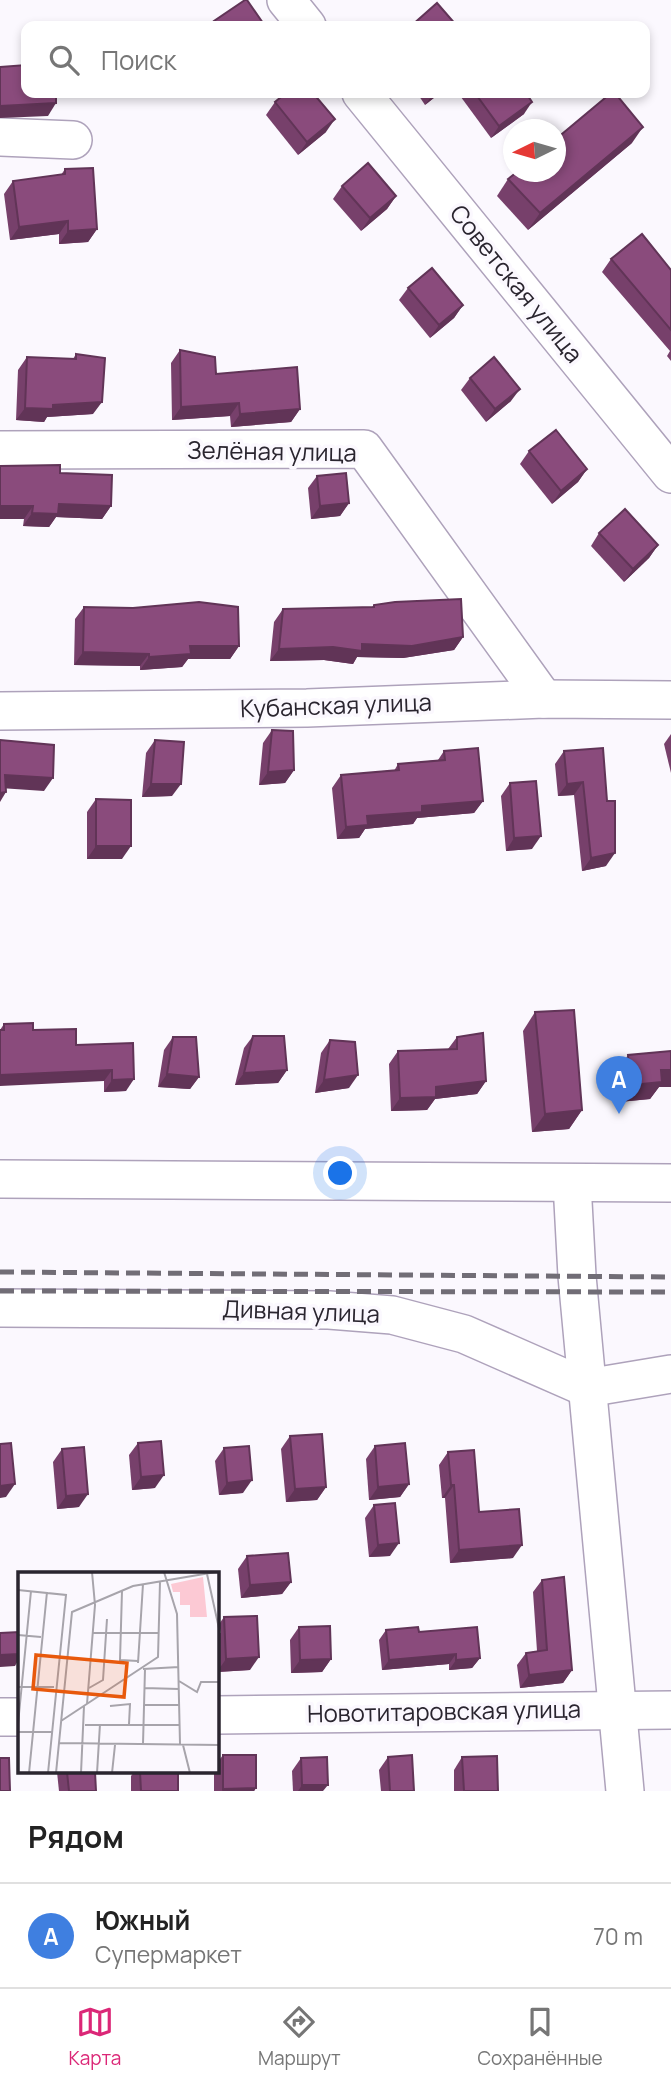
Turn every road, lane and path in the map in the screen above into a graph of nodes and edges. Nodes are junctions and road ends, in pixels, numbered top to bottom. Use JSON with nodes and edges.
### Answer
{"nodes":[{"id":1,"x":286,"y":0,"type":"edge"},
{"id":2,"x":303,"y":21,"type":"edge"},
{"id":3,"x":365,"y":98,"type":"edge"},
{"id":4,"x":0,"y":137,"type":"edge"},
{"id":5,"x":74,"y":141,"type":"dead end"},
{"id":6,"x":0,"y":450,"type":"edge"},
{"id":7,"x":671,"y":474,"type":"edge"},
{"id":8,"x":544,"y":699,"type":"junction"},
{"id":9,"x":671,"y":701,"type":"edge"},
{"id":10,"x":0,"y":711,"type":"edge"},
{"id":11,"x":0,"y":1180,"type":"edge"},
{"id":12,"x":572,"y":1183,"type":"junction"},
{"id":13,"x":671,"y":1183,"type":"edge"},
{"id":14,"x":0,"y":1308,"type":"edge"},
{"id":15,"x":671,"y":1374,"type":"edge"},
{"id":16,"x":586,"y":1388,"type":"junction"},
{"id":17,"x":615,"y":1710,"type":"junction"},
{"id":18,"x":671,"y":1710,"type":"edge"},
{"id":19,"x":219,"y":1714,"type":"edge"},
{"id":20,"x":0,"y":1717,"type":"edge"},
{"id":21,"x":18,"y":1717,"type":"edge"},
{"id":22,"x":625,"y":1791,"type":"edge"}],
"edges":[{"from":1,"to":2,"type":"street"},
{"from":3,"to":7,"type":"street","name":"Советская улица"},
{"from":4,"to":5,"type":"street"},
{"from":6,"to":8,"type":"street","name":"Зелёная улица"},
{"from":8,"to":9,"type":"street","name":"Кубанская улица"},
{"from":8,"to":10,"type":"street","name":"Кубанская улица"},
{"from":11,"to":12,"type":"street"},
{"from":12,"to":13,"type":"street"},
{"from":12,"to":16,"type":"street"},
{"from":14,"to":16,"type":"street","name":"Дивная улица"},
{"from":15,"to":16,"type":"street"},
{"from":16,"to":17,"type":"street"},
{"from":17,"to":18,"type":"street","name":"Новотитаровская улица"},
{"from":17,"to":19,"type":"street","name":"Новотитаровская улица"},
{"from":17,"to":22,"type":"street"},
{"from":20,"to":21,"type":"street"}]}
